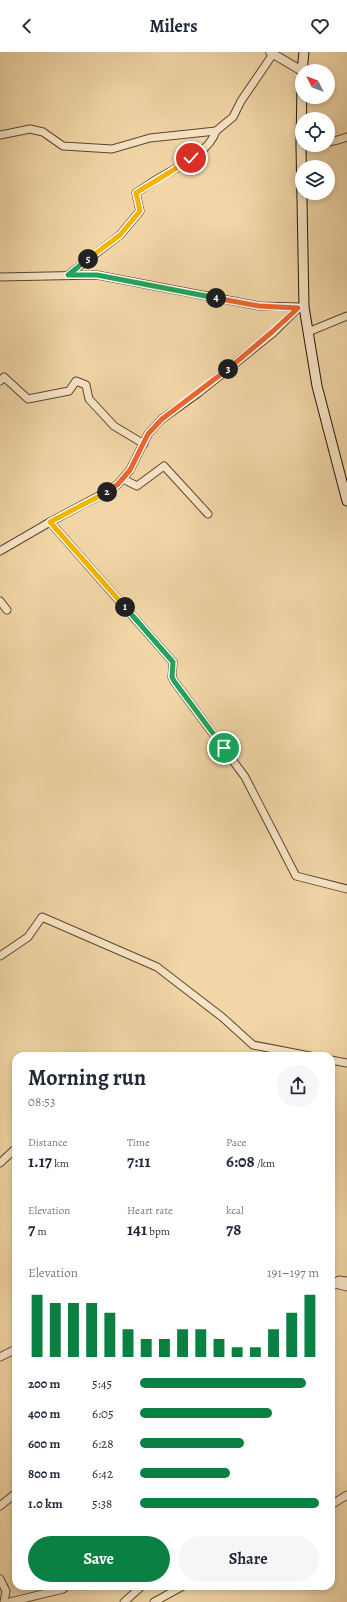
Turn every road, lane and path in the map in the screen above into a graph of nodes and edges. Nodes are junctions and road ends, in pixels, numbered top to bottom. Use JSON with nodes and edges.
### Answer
{"nodes":[{"id":1,"x":304,"y":52,"type":"edge"},
{"id":2,"x":272,"y":53,"type":"edge"},
{"id":3,"x":303,"y":64,"type":"edge"},
{"id":4,"x":295,"y":67,"type":"edge"},
{"id":5,"x":216,"y":131,"type":"junction"},
{"id":6,"x":0,"y":135,"type":"edge"},
{"id":7,"x":347,"y":137,"type":"edge"},
{"id":8,"x":335,"y":141,"type":"edge"},
{"id":9,"x":303,"y":152,"type":"edge"},
{"id":10,"x":68,"y":275,"type":"junction"},
{"id":11,"x":0,"y":276,"type":"edge"},
{"id":12,"x":301,"y":307,"type":"junction"},
{"id":13,"x":347,"y":316,"type":"edge"},
{"id":14,"x":308,"y":332,"type":"junction"},
{"id":15,"x":0,"y":381,"type":"edge"},
{"id":16,"x":144,"y":444,"type":"junction"},
{"id":17,"x":123,"y":479,"type":"junction"},
{"id":18,"x":347,"y":501,"type":"edge"},
{"id":19,"x":208,"y":514,"type":"dead end"},
{"id":20,"x":50,"y":522,"type":"junction"},
{"id":21,"x":0,"y":551,"type":"edge"},
{"id":22,"x":0,"y":601,"type":"edge"},
{"id":23,"x":7,"y":610,"type":"dead end"},
{"id":24,"x":347,"y":889,"type":"edge"},
{"id":25,"x":0,"y":956,"type":"edge"},
{"id":26,"x":289,"y":1052,"type":"edge"},
{"id":27,"x":335,"y":1061,"type":"edge"},
{"id":28,"x":347,"y":1063,"type":"edge"},
{"id":29,"x":12,"y":1152,"type":"edge"},
{"id":30,"x":0,"y":1163,"type":"edge"},
{"id":31,"x":347,"y":1281,"type":"edge"},
{"id":32,"x":335,"y":1282,"type":"edge"},
{"id":33,"x":335,"y":1285,"type":"edge"},
{"id":34,"x":347,"y":1287,"type":"edge"},
{"id":35,"x":12,"y":1351,"type":"edge"},
{"id":36,"x":0,"y":1357,"type":"edge"},
{"id":37,"x":347,"y":1495,"type":"edge"},
{"id":38,"x":12,"y":1496,"type":"edge"},
{"id":39,"x":335,"y":1502,"type":"edge"},
{"id":40,"x":0,"y":1506,"type":"edge"},
{"id":41,"x":0,"y":1579,"type":"edge"},
{"id":42,"x":59,"y":1590,"type":"edge"},
{"id":43,"x":138,"y":1590,"type":"edge"},
{"id":44,"x":176,"y":1590,"type":"edge"},
{"id":45,"x":4,"y":1602,"type":"edge"},
{"id":46,"x":10,"y":1602,"type":"edge"},
{"id":47,"x":124,"y":1602,"type":"edge"},
{"id":48,"x":154,"y":1602,"type":"edge"}],
"edges":[{"from":1,"to":3,"type":"main road"},
{"from":2,"to":4,"type":"street"},
{"from":2,"to":5,"type":"street"},
{"from":5,"to":6,"type":"street"},
{"from":5,"to":10,"type":"street"},
{"from":7,"to":8,"type":"street"},
{"from":9,"to":12,"type":"main road"},
{"from":10,"to":11,"type":"street"},
{"from":10,"to":12,"type":"street"},
{"from":12,"to":14,"type":"main road"},
{"from":12,"to":16,"type":"street"},
{"from":13,"to":14,"type":"street"},
{"from":14,"to":18,"type":"main road"},
{"from":15,"to":16,"type":"street"},
{"from":16,"to":17,"type":"street"},
{"from":17,"to":19,"type":"street"},
{"from":17,"to":20,"type":"street"},
{"from":20,"to":21,"type":"street"},
{"from":20,"to":24,"type":"street"},
{"from":22,"to":23,"type":"street"},
{"from":25,"to":26,"type":"street"},
{"from":27,"to":28,"type":"street"},
{"from":29,"to":30,"type":"street"},
{"from":31,"to":32,"type":"street"},
{"from":33,"to":34,"type":"street"},
{"from":35,"to":36,"type":"street"},
{"from":37,"to":39,"type":"street"},
{"from":38,"to":40,"type":"street"},
{"from":41,"to":45,"type":"street"},
{"from":42,"to":46,"type":"street"},
{"from":43,"to":47,"type":"street"},
{"from":44,"to":48,"type":"street"}]}
